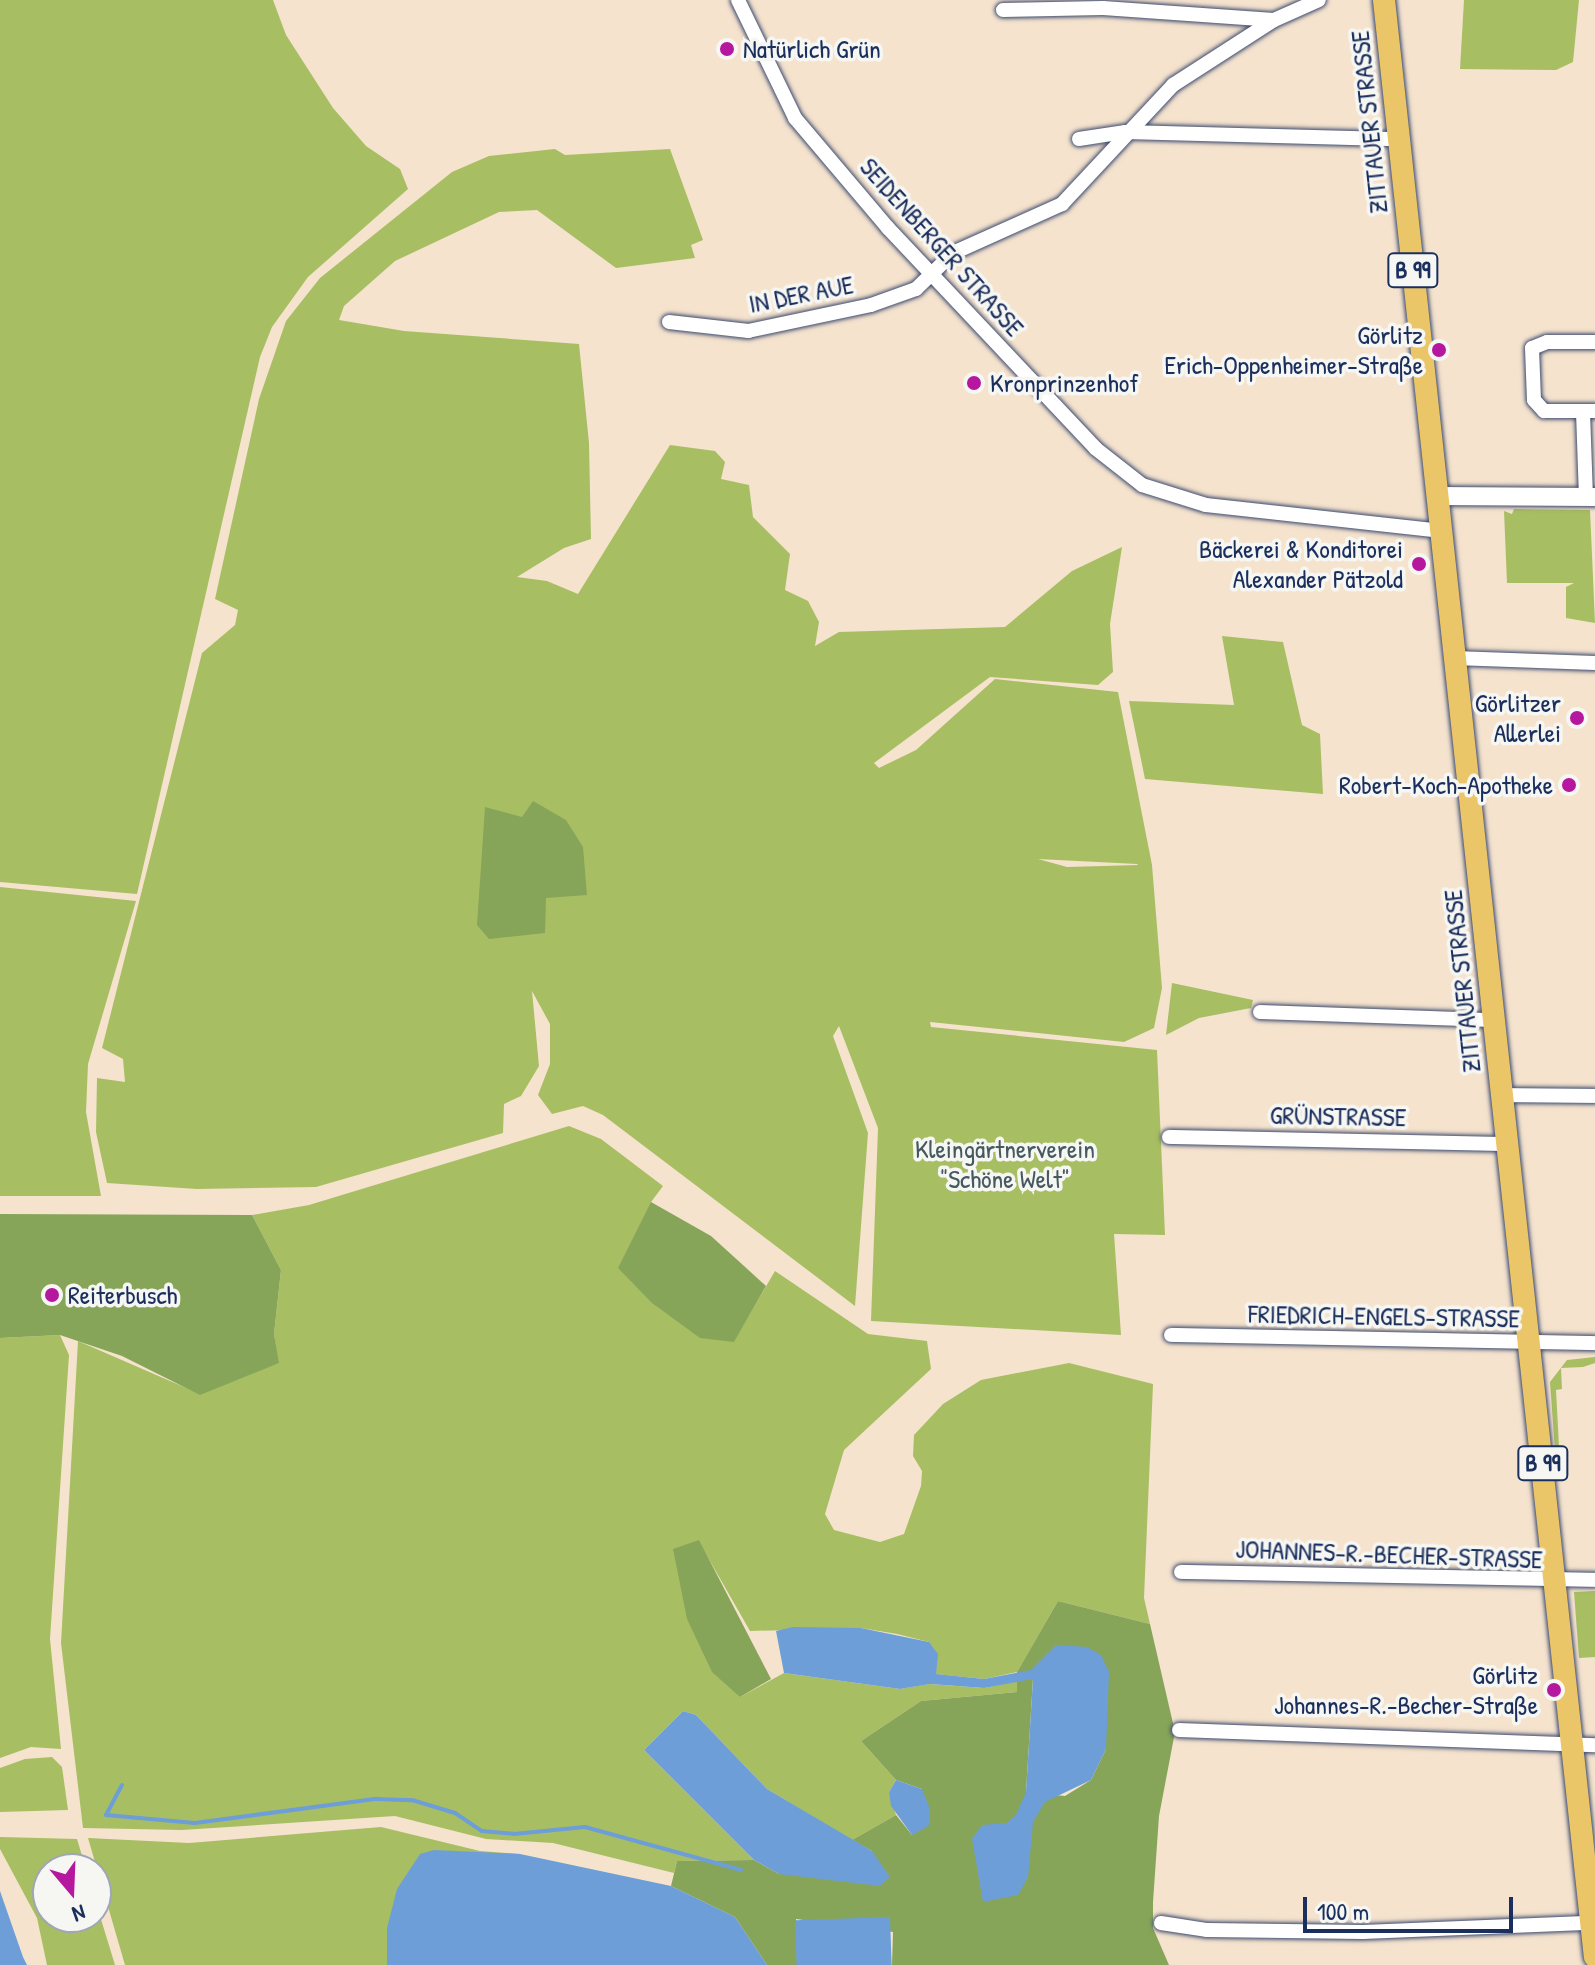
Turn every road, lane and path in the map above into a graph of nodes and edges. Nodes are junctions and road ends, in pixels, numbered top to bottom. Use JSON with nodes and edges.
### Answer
{"nodes":[{"id":1,"x":738,"y":0,"type":"edge"},
{"id":2,"x":1319,"y":0,"type":"edge"},
{"id":3,"x":1384,"y":0,"type":"edge"},
{"id":4,"x":1003,"y":10,"type":"dead end"},
{"id":5,"x":1274,"y":20,"type":"junction"},
{"id":6,"x":1125,"y":132,"type":"junction"},
{"id":7,"x":1079,"y":139,"type":"dead end"},
{"id":8,"x":1398,"y":139,"type":"junction"},
{"id":9,"x":933,"y":275,"type":"junction"},
{"id":10,"x":669,"y":322,"type":"dead end"},
{"id":11,"x":1595,"y":342,"type":"edge"},
{"id":12,"x":1589,"y":411,"type":"edge"},
{"id":13,"x":1436,"y":496,"type":"junction"},
{"id":14,"x":1590,"y":497,"type":"edge"},
{"id":15,"x":1440,"y":531,"type":"junction"},
{"id":16,"x":1454,"y":658,"type":"junction"},
{"id":17,"x":1595,"y":663,"type":"edge"},
{"id":18,"x":1260,"y":1012,"type":"dead end"},
{"id":19,"x":1493,"y":1020,"type":"junction"},
{"id":20,"x":1502,"y":1095,"type":"junction"},
{"id":21,"x":1595,"y":1096,"type":"edge"},
{"id":22,"x":1169,"y":1137,"type":"dead end"},
{"id":23,"x":1507,"y":1144,"type":"junction"},
{"id":24,"x":1171,"y":1335,"type":"dead end"},
{"id":25,"x":1530,"y":1343,"type":"junction"},
{"id":26,"x":1595,"y":1343,"type":"edge"},
{"id":27,"x":1181,"y":1572,"type":"dead end"},
{"id":28,"x":1595,"y":1580,"type":"edge"},
{"id":29,"x":1556,"y":1583,"type":"junction"},
{"id":30,"x":1179,"y":1730,"type":"dead end"},
{"id":31,"x":1584,"y":1745,"type":"edge"},
{"id":32,"x":1161,"y":1923,"type":"dead end"},
{"id":33,"x":1591,"y":1923,"type":"junction"},
{"id":34,"x":1595,"y":1957,"type":"edge"}],
"edges":[{"from":1,"to":9,"type":"street","name":"SEIDENBERGER STRASSE"},
{"from":2,"to":5,"type":"street","name":"IN DER AUE"},
{"from":3,"to":8,"type":"main road","name":"ZITTAUER STRASSE","number":"B 99"},
{"from":4,"to":5,"type":"street"},
{"from":5,"to":6,"type":"street","name":"IN DER AUE"},
{"from":6,"to":7,"type":"street"},
{"from":6,"to":8,"type":"street"},
{"from":6,"to":9,"type":"street","name":"IN DER AUE"},
{"from":8,"to":13,"type":"main road","name":"ZITTAUER STRASSE","number":"B 99"},
{"from":9,"to":10,"type":"street","name":"IN DER AUE"},
{"from":9,"to":15,"type":"street","name":"SEIDENBERGER STRASSE"},
{"from":11,"to":12,"type":"street"},
{"from":12,"to":14,"type":"street"},
{"from":13,"to":14,"type":"street"},
{"from":13,"to":15,"type":"main road","name":"ZITTAUER STRASSE","number":"B 99"},
{"from":15,"to":16,"type":"main road","name":"ZITTAUER STRASSE","number":"B 99"},
{"from":16,"to":17,"type":"street"},
{"from":16,"to":19,"type":"main road","name":"ZITTAUER STRASSE","number":"B 99"},
{"from":18,"to":19,"type":"street"},
{"from":19,"to":20,"type":"main road","name":"ZITTAUER STRASSE","number":"B 99"},
{"from":20,"to":21,"type":"street"},
{"from":20,"to":23,"type":"main road","name":"ZITTAUER STRASSE","number":"B 99"},
{"from":22,"to":23,"type":"street","name":"GRÜNSTRASSE"},
{"from":23,"to":25,"type":"main road","name":"ZITTAUER STRASSE","number":"B 99"},
{"from":24,"to":25,"type":"street","name":"FRIEDRICH-ENGELS-STRASSE"},
{"from":25,"to":26,"type":"street","name":"FRIEDRICH-ENGELS-STRASSE"},
{"from":25,"to":29,"type":"main road","name":"ZITTAUER STRASSE","number":"B 99"},
{"from":27,"to":29,"type":"street","name":"JOHANNES-R.-BECHER-STRASSE"},
{"from":28,"to":29,"type":"street","name":"JOHANNES-R.-BECHER-STRASSE"},
{"from":29,"to":31,"type":"main road","name":"ZITTAUER STRASSE","number":"B 99"},
{"from":30,"to":31,"type":"street"},
{"from":31,"to":33,"type":"main road","name":"ZITTAUER STRASSE","number":"B 99"},
{"from":32,"to":33,"type":"street"},
{"from":33,"to":34,"type":"main road","name":"ZITTAUER STRASSE","number":"B 99"}]}
